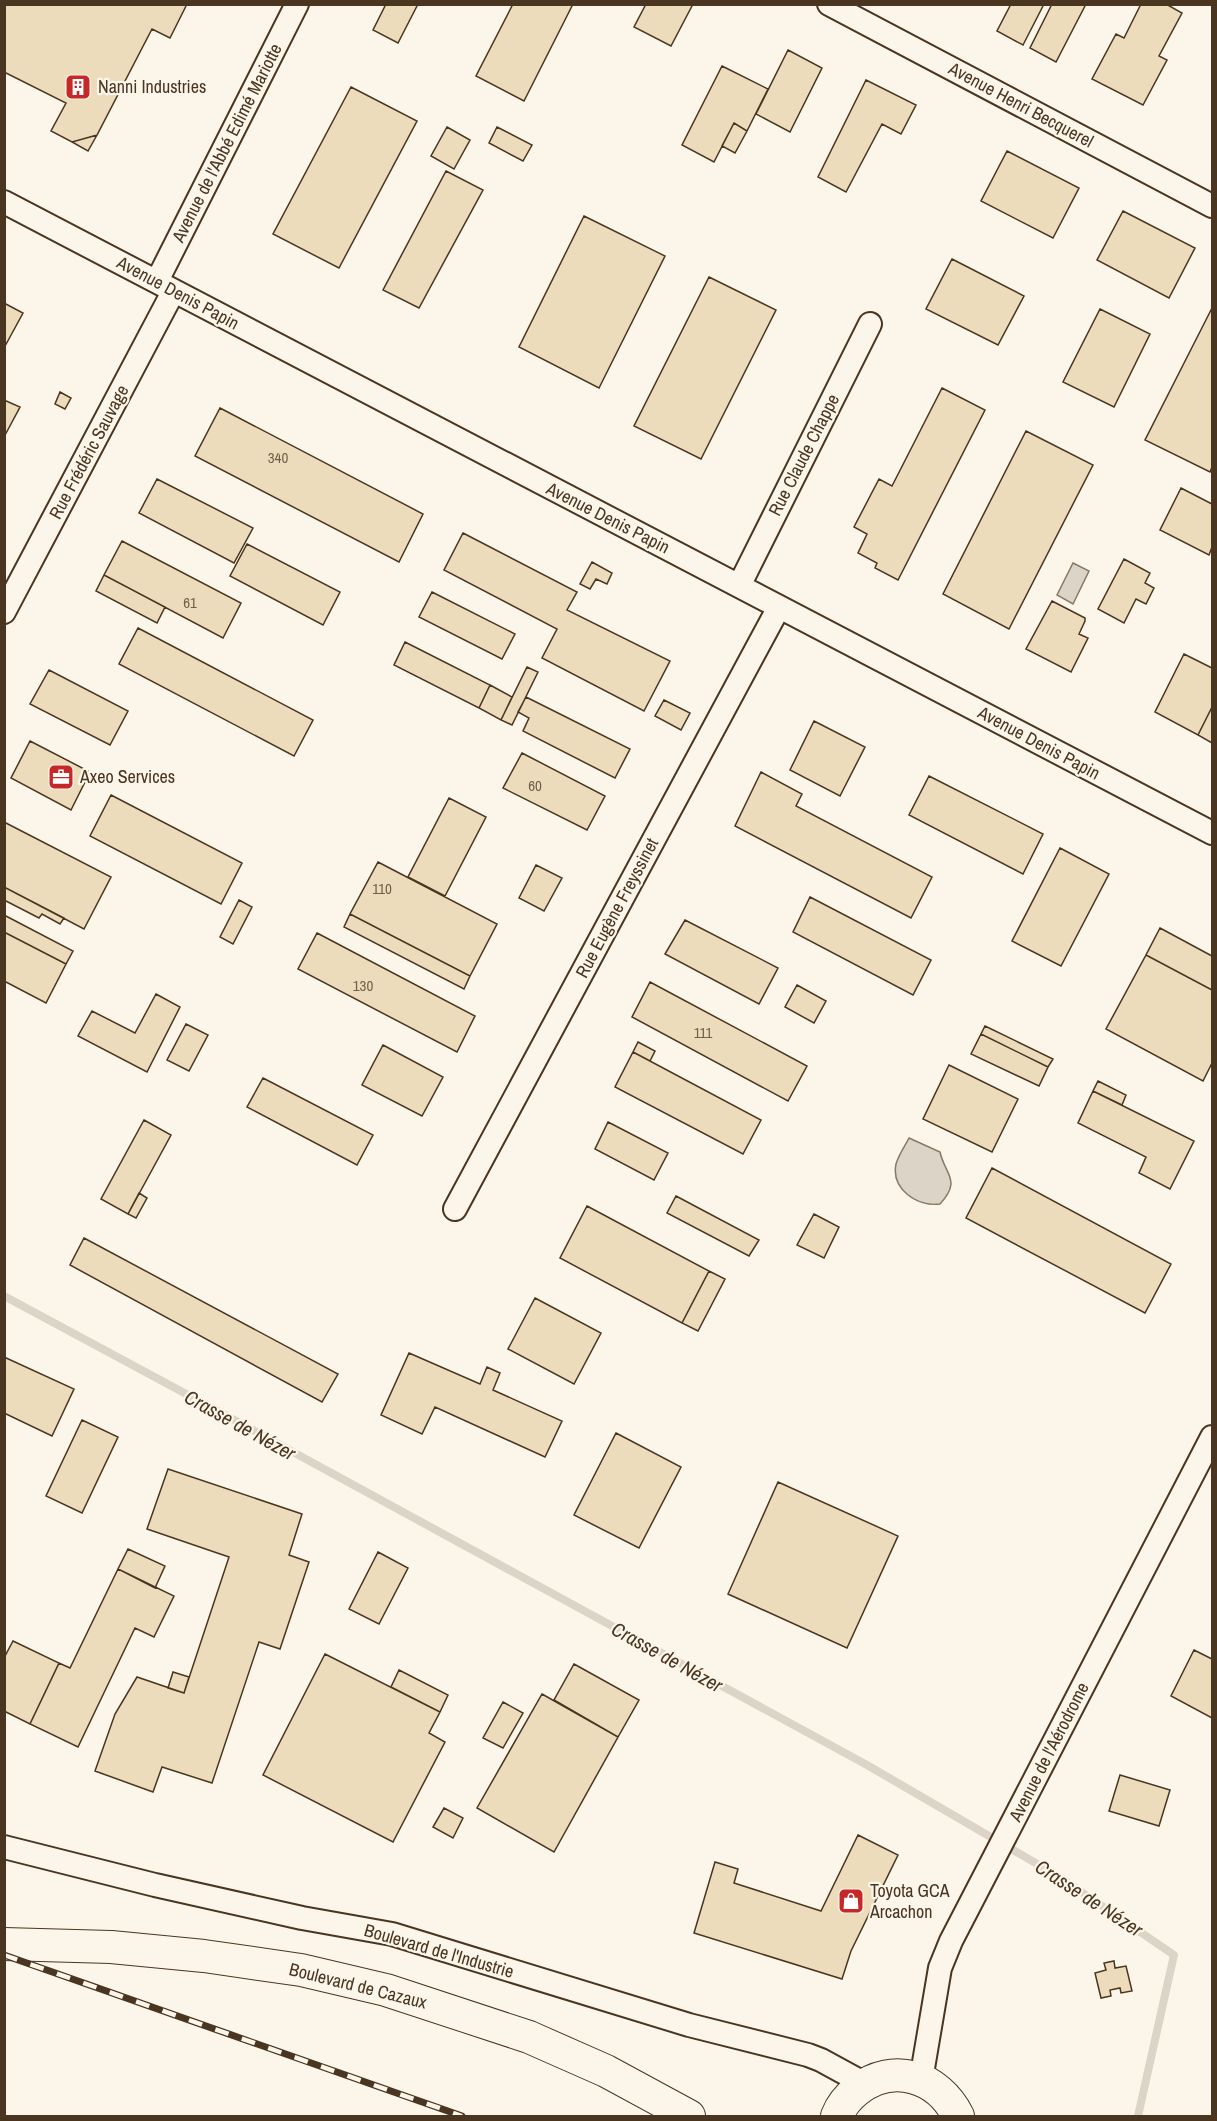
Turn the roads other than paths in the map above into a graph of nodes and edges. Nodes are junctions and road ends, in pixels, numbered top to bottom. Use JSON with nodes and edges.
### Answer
{"nodes":[{"id":1,"x":297,"y":4,"type":"edge"},
{"id":2,"x":829,"y":4,"type":"edge"},
{"id":3,"x":4,"y":202,"type":"edge"},
{"id":4,"x":1212,"y":206,"type":"edge"},
{"id":5,"x":165,"y":287,"type":"junction"},
{"id":6,"x":870,"y":324,"type":"dead end"},
{"id":7,"x":739,"y":586,"type":"junction"},
{"id":8,"x":779,"y":608,"type":"junction"},
{"id":9,"x":4,"y":612,"type":"edge"},
{"id":10,"x":1212,"y":833,"type":"edge"},
{"id":11,"x":455,"y":1209,"type":"dead end"},
{"id":12,"x":1212,"y":1437,"type":"edge"},
{"id":13,"x":4,"y":1847,"type":"edge"},
{"id":14,"x":4,"y":1944,"type":"edge"},
{"id":15,"x":921,"y":2080,"type":"junction"},
{"id":16,"x":865,"y":2084,"type":"junction"},
{"id":17,"x":689,"y":2116,"type":"edge"},
{"id":18,"x":837,"y":2116,"type":"edge"},
{"id":19,"x":958,"y":2116,"type":"edge"}],
"edges":[{"from":1,"to":5,"type":"street","name":"Avenue de l'Abbé Edimé Mariotte"},
{"from":2,"to":4,"type":"street","name":"Avenue Henri Becquerel"},
{"from":3,"to":5,"type":"street","name":"Avenue Denis Papin"},
{"from":5,"to":7,"type":"street","name":"Avenue Denis Papin"},
{"from":5,"to":9,"type":"street","name":"Rue Frédéric Sauvage"},
{"from":6,"to":7,"type":"street","name":"Rue Claude Chappe"},
{"from":7,"to":8,"type":"street","name":"Avenue Denis Papin"},
{"from":8,"to":10,"type":"street","name":"Avenue Denis Papin"},
{"from":8,"to":11,"type":"street","name":"Rue Eugène Freyssinet"},
{"from":12,"to":15,"type":"street","name":"Avenue de l'Aérodrome"},
{"from":13,"to":16,"type":"street","name":"Boulevard de l'Industrie"},
{"from":14,"to":17,"type":"main road","name":"Boulevard de Cazaux"},
{"from":15,"to":16,"type":"main road"},
{"from":15,"to":19,"type":"main road"},
{"from":16,"to":18,"type":"main road"}]}
